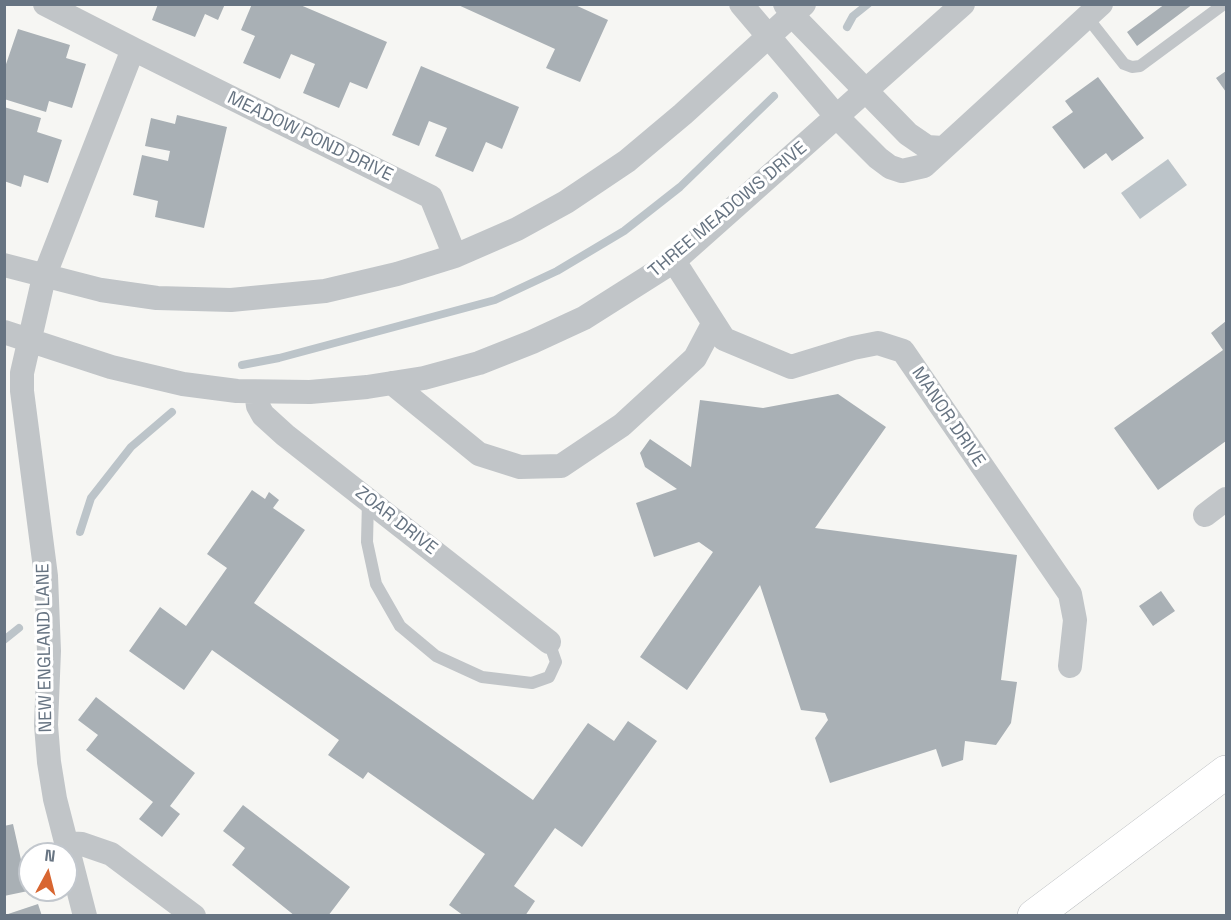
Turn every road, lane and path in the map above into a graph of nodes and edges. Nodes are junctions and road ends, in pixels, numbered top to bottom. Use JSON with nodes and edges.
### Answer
{"nodes":[{"id":1,"x":45,"y":4,"type":"edge"},
{"id":2,"x":741,"y":4,"type":"edge"},
{"id":3,"x":963,"y":4,"type":"edge"},
{"id":4,"x":1224,"y":4,"type":"edge"},
{"id":5,"x":794,"y":8,"type":"edge"},
{"id":6,"x":1094,"y":11,"type":"edge"},
{"id":7,"x":768,"y":37,"type":"junction"},
{"id":8,"x":133,"y":49,"type":"junction"},
{"id":9,"x":867,"y":91,"type":"junction"},
{"id":10,"x":837,"y":117,"type":"junction"},
{"id":11,"x":943,"y":148,"type":"junction"},
{"id":12,"x":455,"y":256,"type":"junction"},
{"id":13,"x":674,"y":261,"type":"junction"},
{"id":14,"x":4,"y":265,"type":"edge"},
{"id":15,"x":44,"y":277,"type":"junction"},
{"id":16,"x":713,"y":324,"type":"junction"},
{"id":17,"x":4,"y":332,"type":"edge"},
{"id":18,"x":29,"y":341,"type":"junction"},
{"id":19,"x":392,"y":383,"type":"junction"},
{"id":20,"x":256,"y":392,"type":"junction"},
{"id":21,"x":1227,"y":499,"type":"edge"},
{"id":22,"x":368,"y":500,"type":"junction"},
{"id":23,"x":1205,"y":515,"type":"dead end"},
{"id":24,"x":549,"y":642,"type":"joint"},
{"id":25,"x":1070,"y":666,"type":"dead end"},
{"id":26,"x":1227,"y":772,"type":"edge"},
{"id":27,"x":66,"y":842,"type":"edge"},
{"id":28,"x":78,"y":844,"type":"edge"},
{"id":29,"x":1086,"y":874,"type":"junction"},
{"id":30,"x":78,"y":888,"type":"edge"},
{"id":31,"x":85,"y":915,"type":"edge"},
{"id":32,"x":193,"y":915,"type":"edge"},
{"id":33,"x":1011,"y":915,"type":"edge"},
{"id":34,"x":1034,"y":915,"type":"edge"}],
"edges":[{"from":1,"to":8,"type":"street","name":"MEADOW POND DRIVE"},
{"from":2,"to":7,"type":"street"},
{"from":3,"to":9,"type":"street","name":"THREE MEADOWS DRIVE"},
{"from":4,"to":6,"type":"lane"},
{"from":5,"to":7,"type":"street"},
{"from":5,"to":9,"type":"street"},
{"from":6,"to":11,"type":"street"},
{"from":7,"to":10,"type":"street"},
{"from":7,"to":12,"type":"street"},
{"from":8,"to":12,"type":"street","name":"MEADOW POND DRIVE"},
{"from":8,"to":15,"type":"street"},
{"from":9,"to":10,"type":"street","name":"THREE MEADOWS DRIVE"},
{"from":9,"to":11,"type":"street"},
{"from":10,"to":11,"type":"street"},
{"from":10,"to":13,"type":"street","name":"THREE MEADOWS DRIVE"},
{"from":12,"to":15,"type":"street"},
{"from":13,"to":16,"type":"street","name":"MANOR DRIVE"},
{"from":13,"to":19,"type":"street","name":"THREE MEADOWS DRIVE"},
{"from":14,"to":15,"type":"street"},
{"from":15,"to":18,"type":"street"},
{"from":16,"to":19,"type":"street"},
{"from":16,"to":25,"type":"street","name":"MANOR DRIVE"},
{"from":17,"to":18,"type":"street","name":"THREE MEADOWS DRIVE"},
{"from":18,"to":20,"type":"street","name":"THREE MEADOWS DRIVE"},
{"from":18,"to":27,"type":"street","name":"NEW ENGLAND LANE"},
{"from":19,"to":20,"type":"street","name":"THREE MEADOWS DRIVE"},
{"from":20,"to":22,"type":"street","name":"ZOAR DRIVE"},
{"from":21,"to":23,"type":"street"},
{"from":22,"to":24,"type":"street","name":"ZOAR DRIVE"},
{"from":22,"to":24,"type":"lane"},
{"from":26,"to":29,"type":"highway"},
{"from":28,"to":32,"type":"street"},
{"from":29,"to":33,"type":"highway"},
{"from":29,"to":34,"type":"highway"},
{"from":30,"to":31,"type":"street","name":"NEW ENGLAND LANE"}]}
